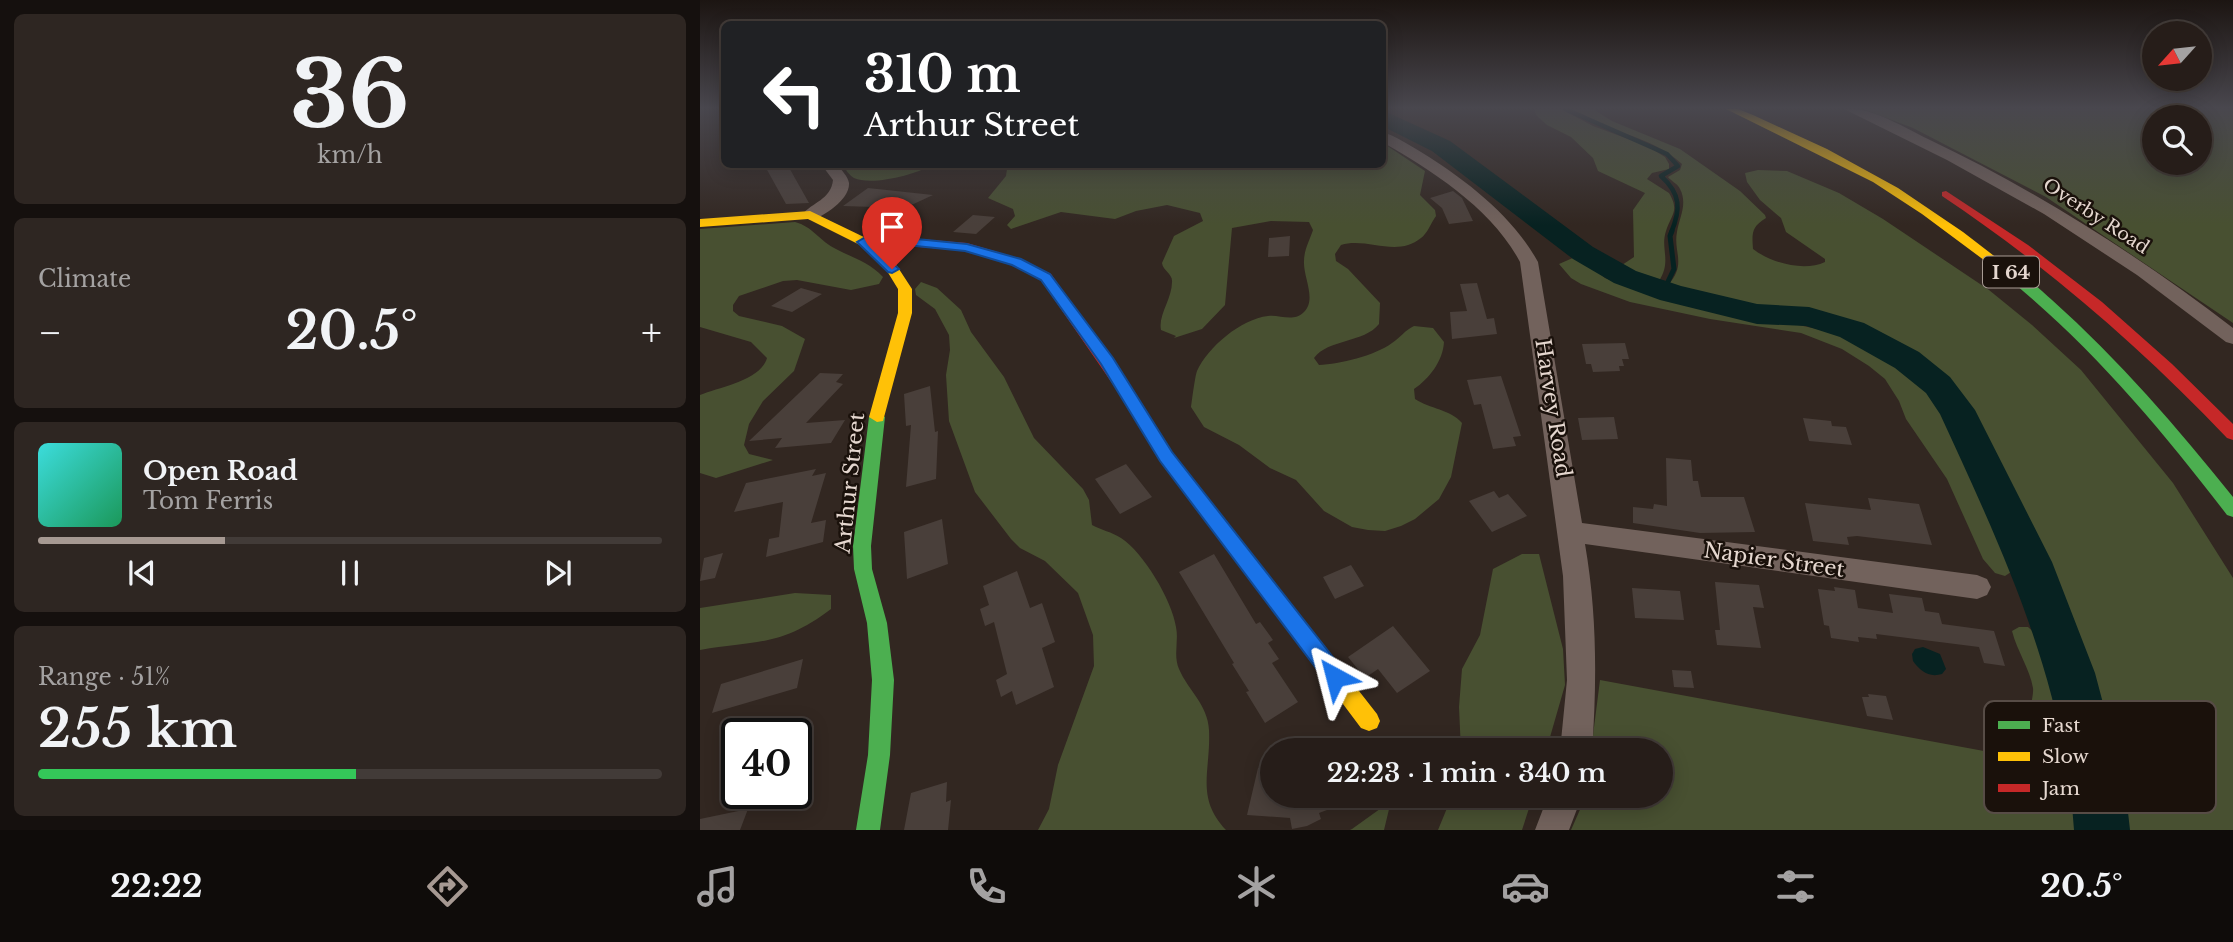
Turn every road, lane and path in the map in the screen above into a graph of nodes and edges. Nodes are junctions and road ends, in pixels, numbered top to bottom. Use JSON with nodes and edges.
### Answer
{"nodes":[{"id":1,"x":1400,"y":148,"type":"edge"},
{"id":2,"x":1818,"y":148,"type":"edge"},
{"id":3,"x":1937,"y":148,"type":"edge"},
{"id":4,"x":831,"y":168,"type":"edge"},
{"id":5,"x":1930,"y":184,"type":"dead end"},
{"id":6,"x":810,"y":215,"type":"junction"},
{"id":7,"x":700,"y":223,"type":"edge"},
{"id":8,"x":864,"y":242,"type":"junction"},
{"id":9,"x":2233,"y":338,"type":"edge"},
{"id":10,"x":2233,"y":434,"type":"edge"},
{"id":11,"x":2233,"y":510,"type":"edge"},
{"id":12,"x":1572,"y":532,"type":"junction"},
{"id":13,"x":1977,"y":587,"type":"dead end"},
{"id":14,"x":1369,"y":721,"type":"dead end"},
{"id":15,"x":1577,"y":738,"type":"edge"},
{"id":16,"x":1560,"y":808,"type":"edge"},
{"id":17,"x":868,"y":830,"type":"edge"},
{"id":18,"x":1552,"y":830,"type":"edge"}],
"edges":[{"from":1,"to":12,"type":"street","name":"Harvey Road"},
{"from":2,"to":11,"type":"main road","number":"I 64"},
{"from":3,"to":9,"type":"street","name":"Overby Road"},
{"from":4,"to":6,"type":"street"},
{"from":5,"to":10,"type":"main road","number":"I 64"},
{"from":6,"to":7,"type":"main road"},
{"from":6,"to":8,"type":"main road"},
{"from":8,"to":14,"type":"main road"},
{"from":8,"to":17,"type":"main road","name":"Arthur Street"},
{"from":12,"to":13,"type":"street","name":"Napier Street"},
{"from":12,"to":15,"type":"street","name":"Harvey Road"},
{"from":16,"to":18,"type":"street"}]}
